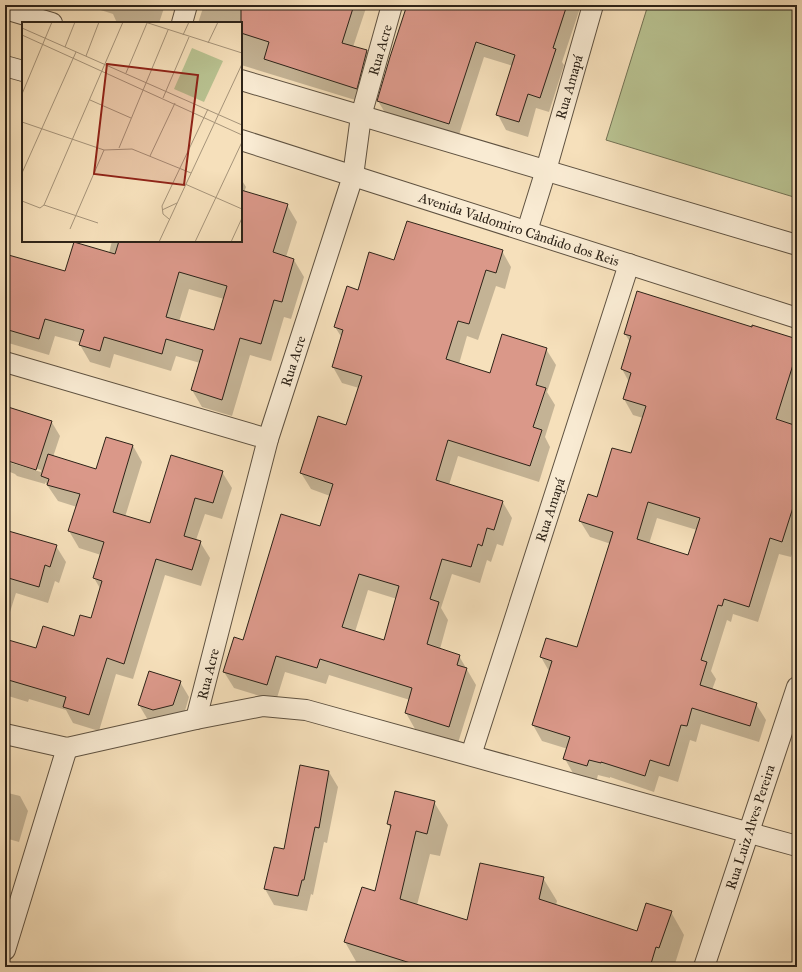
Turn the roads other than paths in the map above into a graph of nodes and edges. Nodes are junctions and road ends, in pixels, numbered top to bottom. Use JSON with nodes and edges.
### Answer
{"nodes":[{"id":1,"x":187,"y":5,"type":"edge"},
{"id":2,"x":392,"y":5,"type":"edge"},
{"id":3,"x":593,"y":5,"type":"edge"},
{"id":4,"x":5,"y":9,"type":"edge"},
{"id":5,"x":49,"y":22,"type":"edge"},
{"id":6,"x":182,"y":22,"type":"edge"},
{"id":7,"x":5,"y":66,"type":"edge"},
{"id":8,"x":22,"y":71,"type":"edge"},
{"id":9,"x":242,"y":80,"type":"edge"},
{"id":10,"x":362,"y":116,"type":"junction"},
{"id":11,"x":242,"y":140,"type":"edge"},
{"id":12,"x":546,"y":170,"type":"junction"},
{"id":13,"x":353,"y":176,"type":"junction"},
{"id":14,"x":527,"y":231,"type":"junction"},
{"id":15,"x":797,"y":245,"type":"edge"},
{"id":16,"x":629,"y":264,"type":"junction"},
{"id":17,"x":797,"y":318,"type":"edge"},
{"id":18,"x":5,"y":362,"type":"edge"},
{"id":19,"x":268,"y":439,"type":"junction"},
{"id":20,"x":797,"y":687,"type":"edge"},
{"id":21,"x":196,"y":719,"type":"junction"},
{"id":22,"x":5,"y":734,"type":"edge"},
{"id":23,"x":67,"y":748,"type":"junction"},
{"id":24,"x":471,"y":756,"type":"junction"},
{"id":25,"x":749,"y":832,"type":"junction"},
{"id":26,"x":797,"y":846,"type":"edge"},
{"id":27,"x":5,"y":950,"type":"edge"},
{"id":28,"x":704,"y":967,"type":"edge"}],
"edges":[{"from":1,"to":6,"type":"street"},
{"from":2,"to":10,"type":"street","name":"Rua Acre"},
{"from":3,"to":12,"type":"street","name":"Rua Amapá"},
{"from":4,"to":5,"type":"street"},
{"from":7,"to":8,"type":"street"},
{"from":9,"to":10,"type":"street"},
{"from":10,"to":12,"type":"street"},
{"from":10,"to":13,"type":"street","name":"Rua Acre"},
{"from":11,"to":13,"type":"street","name":"Avenida Valdomiro Cândido dos Reis"},
{"from":12,"to":14,"type":"street","name":"Rua Amapá"},
{"from":12,"to":15,"type":"street"},
{"from":13,"to":14,"type":"street","name":"Avenida Valdomiro Cândido dos Reis"},
{"from":13,"to":19,"type":"street","name":"Rua Acre"},
{"from":14,"to":16,"type":"street","name":"Avenida Valdomiro Cândido dos Reis"},
{"from":16,"to":17,"type":"street","name":"Avenida Valdomiro Cândido dos Reis"},
{"from":16,"to":24,"type":"street","name":"Rua Amapá"},
{"from":18,"to":19,"type":"street"},
{"from":19,"to":21,"type":"street","name":"Rua Acre"},
{"from":20,"to":25,"type":"street","name":"Rua Luiz Alves Pereira"},
{"from":21,"to":23,"type":"street"},
{"from":21,"to":24,"type":"street"},
{"from":22,"to":23,"type":"street"},
{"from":23,"to":27,"type":"street"},
{"from":24,"to":25,"type":"street"},
{"from":25,"to":26,"type":"street"},
{"from":25,"to":28,"type":"street","name":"Rua Luiz Alves Pereira"}]}
